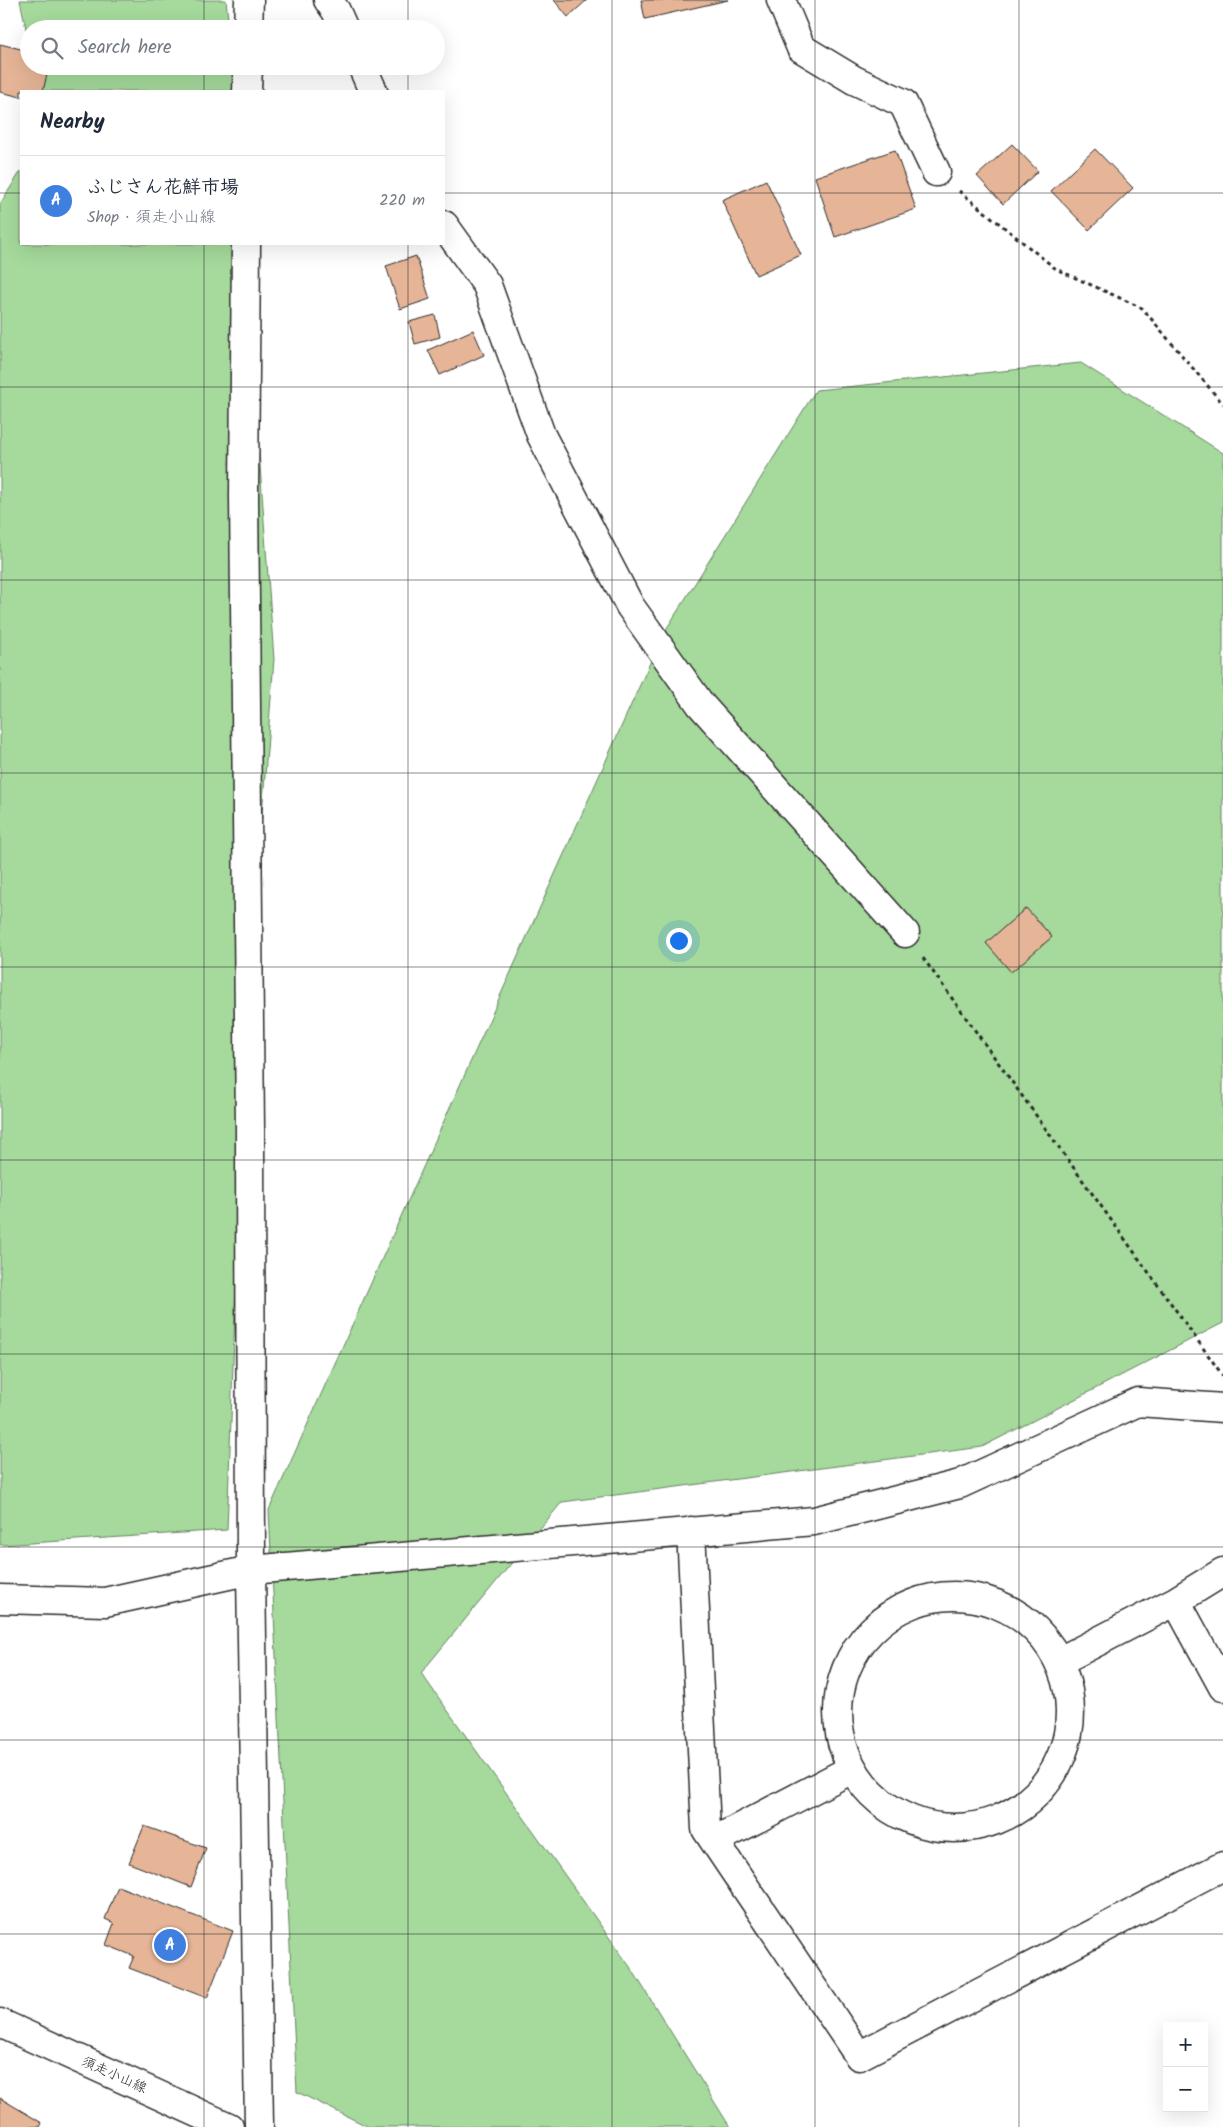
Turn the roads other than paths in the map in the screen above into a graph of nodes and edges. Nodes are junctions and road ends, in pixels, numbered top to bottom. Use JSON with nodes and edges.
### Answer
{"nodes":[{"id":1,"x":249,"y":0,"type":"edge"},
{"id":2,"x":328,"y":0,"type":"edge"},
{"id":3,"x":781,"y":0,"type":"edge"},
{"id":4,"x":248,"y":20,"type":"edge"},
{"id":5,"x":340,"y":20,"type":"edge"},
{"id":6,"x":248,"y":75,"type":"edge"},
{"id":7,"x":366,"y":75,"type":"edge"},
{"id":8,"x":247,"y":90,"type":"edge"},
{"id":9,"x":373,"y":90,"type":"edge"},
{"id":10,"x":936,"y":172,"type":"road end"},
{"id":11,"x":445,"y":226,"type":"edge"},
{"id":12,"x":246,"y":245,"type":"edge"},
{"id":13,"x":905,"y":933,"type":"road end"},
{"id":14,"x":1223,"y":1408,"type":"edge"},
{"id":15,"x":691,"y":1532,"type":"junction"},
{"id":16,"x":251,"y":1570,"type":"junction"},
{"id":17,"x":1223,"y":1572,"type":"edge"},
{"id":18,"x":0,"y":1599,"type":"edge"},
{"id":19,"x":1176,"y":1600,"type":"junction"},
{"id":20,"x":1060,"y":1661,"type":"junction"},
{"id":21,"x":1223,"y":1687,"type":"edge"},
{"id":22,"x":852,"y":1769,"type":"junction"},
{"id":23,"x":714,"y":1841,"type":"junction"},
{"id":24,"x":1223,"y":1866,"type":"edge"},
{"id":25,"x":0,"y":2023,"type":"edge"},
{"id":26,"x":229,"y":2127,"type":"edge"},
{"id":27,"x":259,"y":2127,"type":"edge"}],
"edges":[{"from":1,"to":4,"type":"street"},
{"from":2,"to":5,"type":"street"},
{"from":3,"to":10,"type":"street"},
{"from":6,"to":8,"type":"street"},
{"from":7,"to":9,"type":"street"},
{"from":11,"to":13,"type":"street"},
{"from":12,"to":16,"type":"street"},
{"from":14,"to":15,"type":"street"},
{"from":15,"to":16,"type":"street"},
{"from":15,"to":23,"type":"street"},
{"from":16,"to":18,"type":"street"},
{"from":16,"to":27,"type":"street"},
{"from":17,"to":19,"type":"street"},
{"from":19,"to":20,"type":"street"},
{"from":19,"to":21,"type":"street"},
{"from":20,"to":22,"type":"street"},
{"from":20,"to":22,"type":"street"},
{"from":22,"to":23,"type":"street"},
{"from":23,"to":24,"type":"street"},
{"from":25,"to":26,"type":"street","name":"須走小山線"}]}
